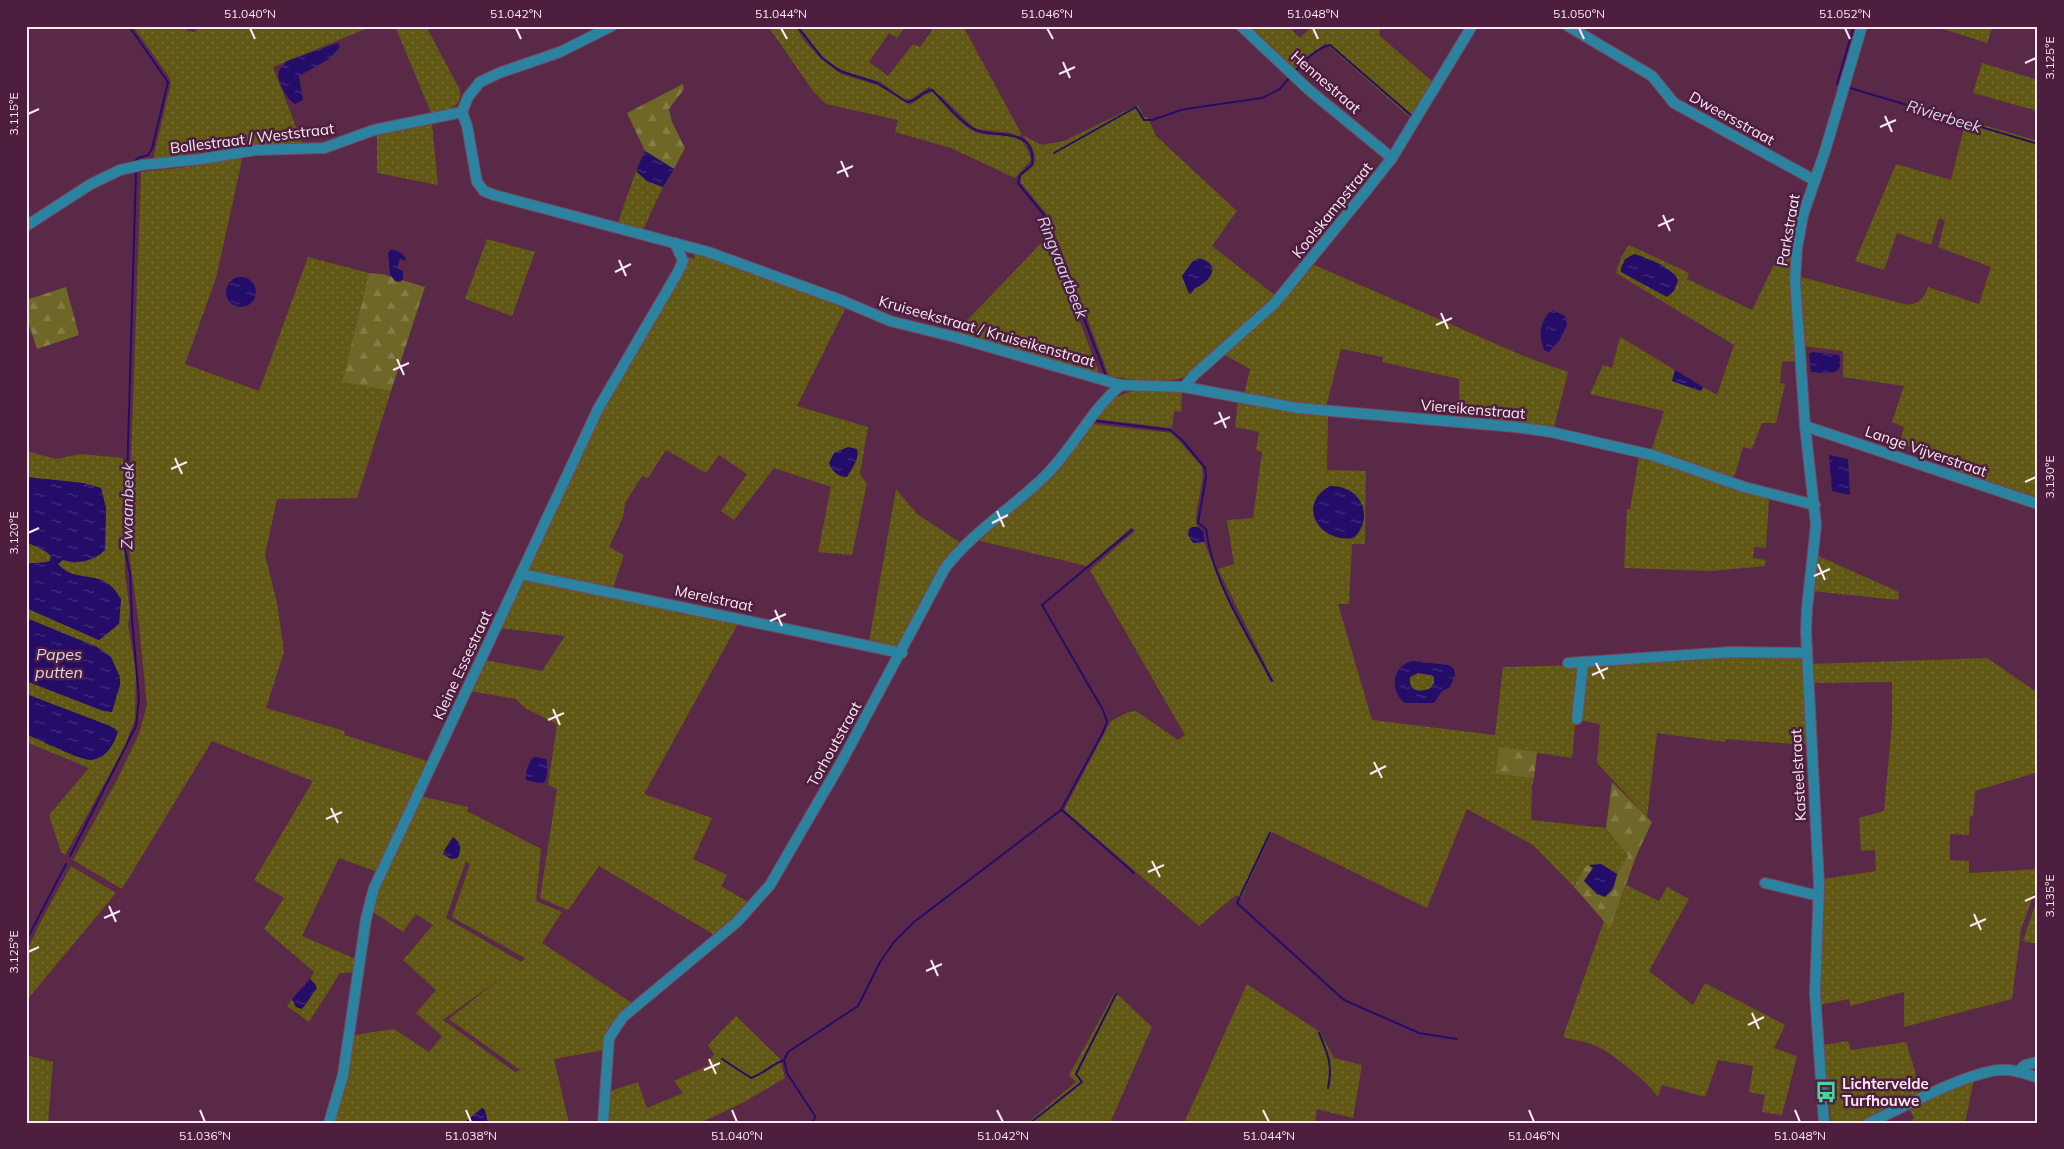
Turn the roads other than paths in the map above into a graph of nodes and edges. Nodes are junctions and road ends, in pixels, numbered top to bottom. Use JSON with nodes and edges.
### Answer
{"nodes":[{"id":1,"x":612,"y":26,"type":"edge"},
{"id":2,"x":1242,"y":26,"type":"edge"},
{"id":3,"x":1472,"y":26,"type":"edge"},
{"id":4,"x":1568,"y":26,"type":"edge"},
{"id":5,"x":1862,"y":26,"type":"edge"},
{"id":6,"x":462,"y":112,"type":"junction"},
{"id":7,"x":1392,"y":158,"type":"junction"},
{"id":8,"x":1814,"y":180,"type":"junction"},
{"id":9,"x":26,"y":226,"type":"edge"},
{"id":10,"x":675,"y":243,"type":"junction"},
{"id":11,"x":1121,"y":385,"type":"junction"},
{"id":12,"x":1184,"y":387,"type":"junction"},
{"id":13,"x":1805,"y":426,"type":"junction"},
{"id":14,"x":2038,"y":504,"type":"edge"},
{"id":15,"x":1815,"y":505,"type":"junction"},
{"id":16,"x":521,"y":574,"type":"junction"},
{"id":17,"x":902,"y":652,"type":"junction"},
{"id":18,"x":1806,"y":653,"type":"junction"},
{"id":19,"x":1568,"y":663,"type":"dead end"},
{"id":20,"x":1583,"y":663,"type":"junction"},
{"id":21,"x":1577,"y":719,"type":"dead end"},
{"id":22,"x":1765,"y":883,"type":"dead end"},
{"id":23,"x":1819,"y":896,"type":"junction"},
{"id":24,"x":2038,"y":1062,"type":"edge"},
{"id":25,"x":2018,"y":1072,"type":"junction"},
{"id":26,"x":2038,"y":1078,"type":"edge"},
{"id":27,"x":329,"y":1123,"type":"edge"},
{"id":28,"x":603,"y":1123,"type":"edge"},
{"id":29,"x":1824,"y":1123,"type":"edge"},
{"id":30,"x":1869,"y":1123,"type":"edge"}],
"edges":[{"from":1,"to":6,"type":"street"},
{"from":2,"to":7,"type":"street","name":"Hennestraat"},
{"from":3,"to":7,"type":"street","name":"Koolskampstraat"},
{"from":4,"to":8,"type":"street","name":"Dweersstraat"},
{"from":5,"to":8,"type":"street","name":"Parkstraat"},
{"from":6,"to":9,"type":"street","name":"Bollestraat / Weststraat"},
{"from":6,"to":10,"type":"street","name":"Kruiseekstraat / Kruiseikenstraat"},
{"from":7,"to":12,"type":"street","name":"Koolskampstraat"},
{"from":8,"to":13,"type":"street","name":"Parkstraat"},
{"from":10,"to":11,"type":"street","name":"Kruiseekstraat / Kruiseikenstraat"},
{"from":10,"to":16,"type":"street","name":"Kleine Essestraat"},
{"from":11,"to":12,"type":"street","name":"Viereikenstraat"},
{"from":11,"to":17,"type":"street","name":"Torhoutstraat"},
{"from":12,"to":15,"type":"street","name":"Viereikenstraat"},
{"from":13,"to":14,"type":"street","name":"Lange Vijverstraat"},
{"from":13,"to":15,"type":"street","name":"Parkstraat"},
{"from":15,"to":18,"type":"street","name":"Kasteelstraat"},
{"from":16,"to":17,"type":"street","name":"Merelstraat"},
{"from":16,"to":27,"type":"street","name":"Kleine Essestraat"},
{"from":17,"to":28,"type":"street","name":"Torhoutstraat"},
{"from":18,"to":20,"type":"street"},
{"from":18,"to":23,"type":"street","name":"Kasteelstraat"},
{"from":19,"to":20,"type":"street"},
{"from":20,"to":21,"type":"street"},
{"from":22,"to":23,"type":"street"},
{"from":23,"to":29,"type":"street","name":"Kasteelstraat"},
{"from":24,"to":25,"type":"street"},
{"from":25,"to":26,"type":"street"},
{"from":25,"to":30,"type":"street"}]}
